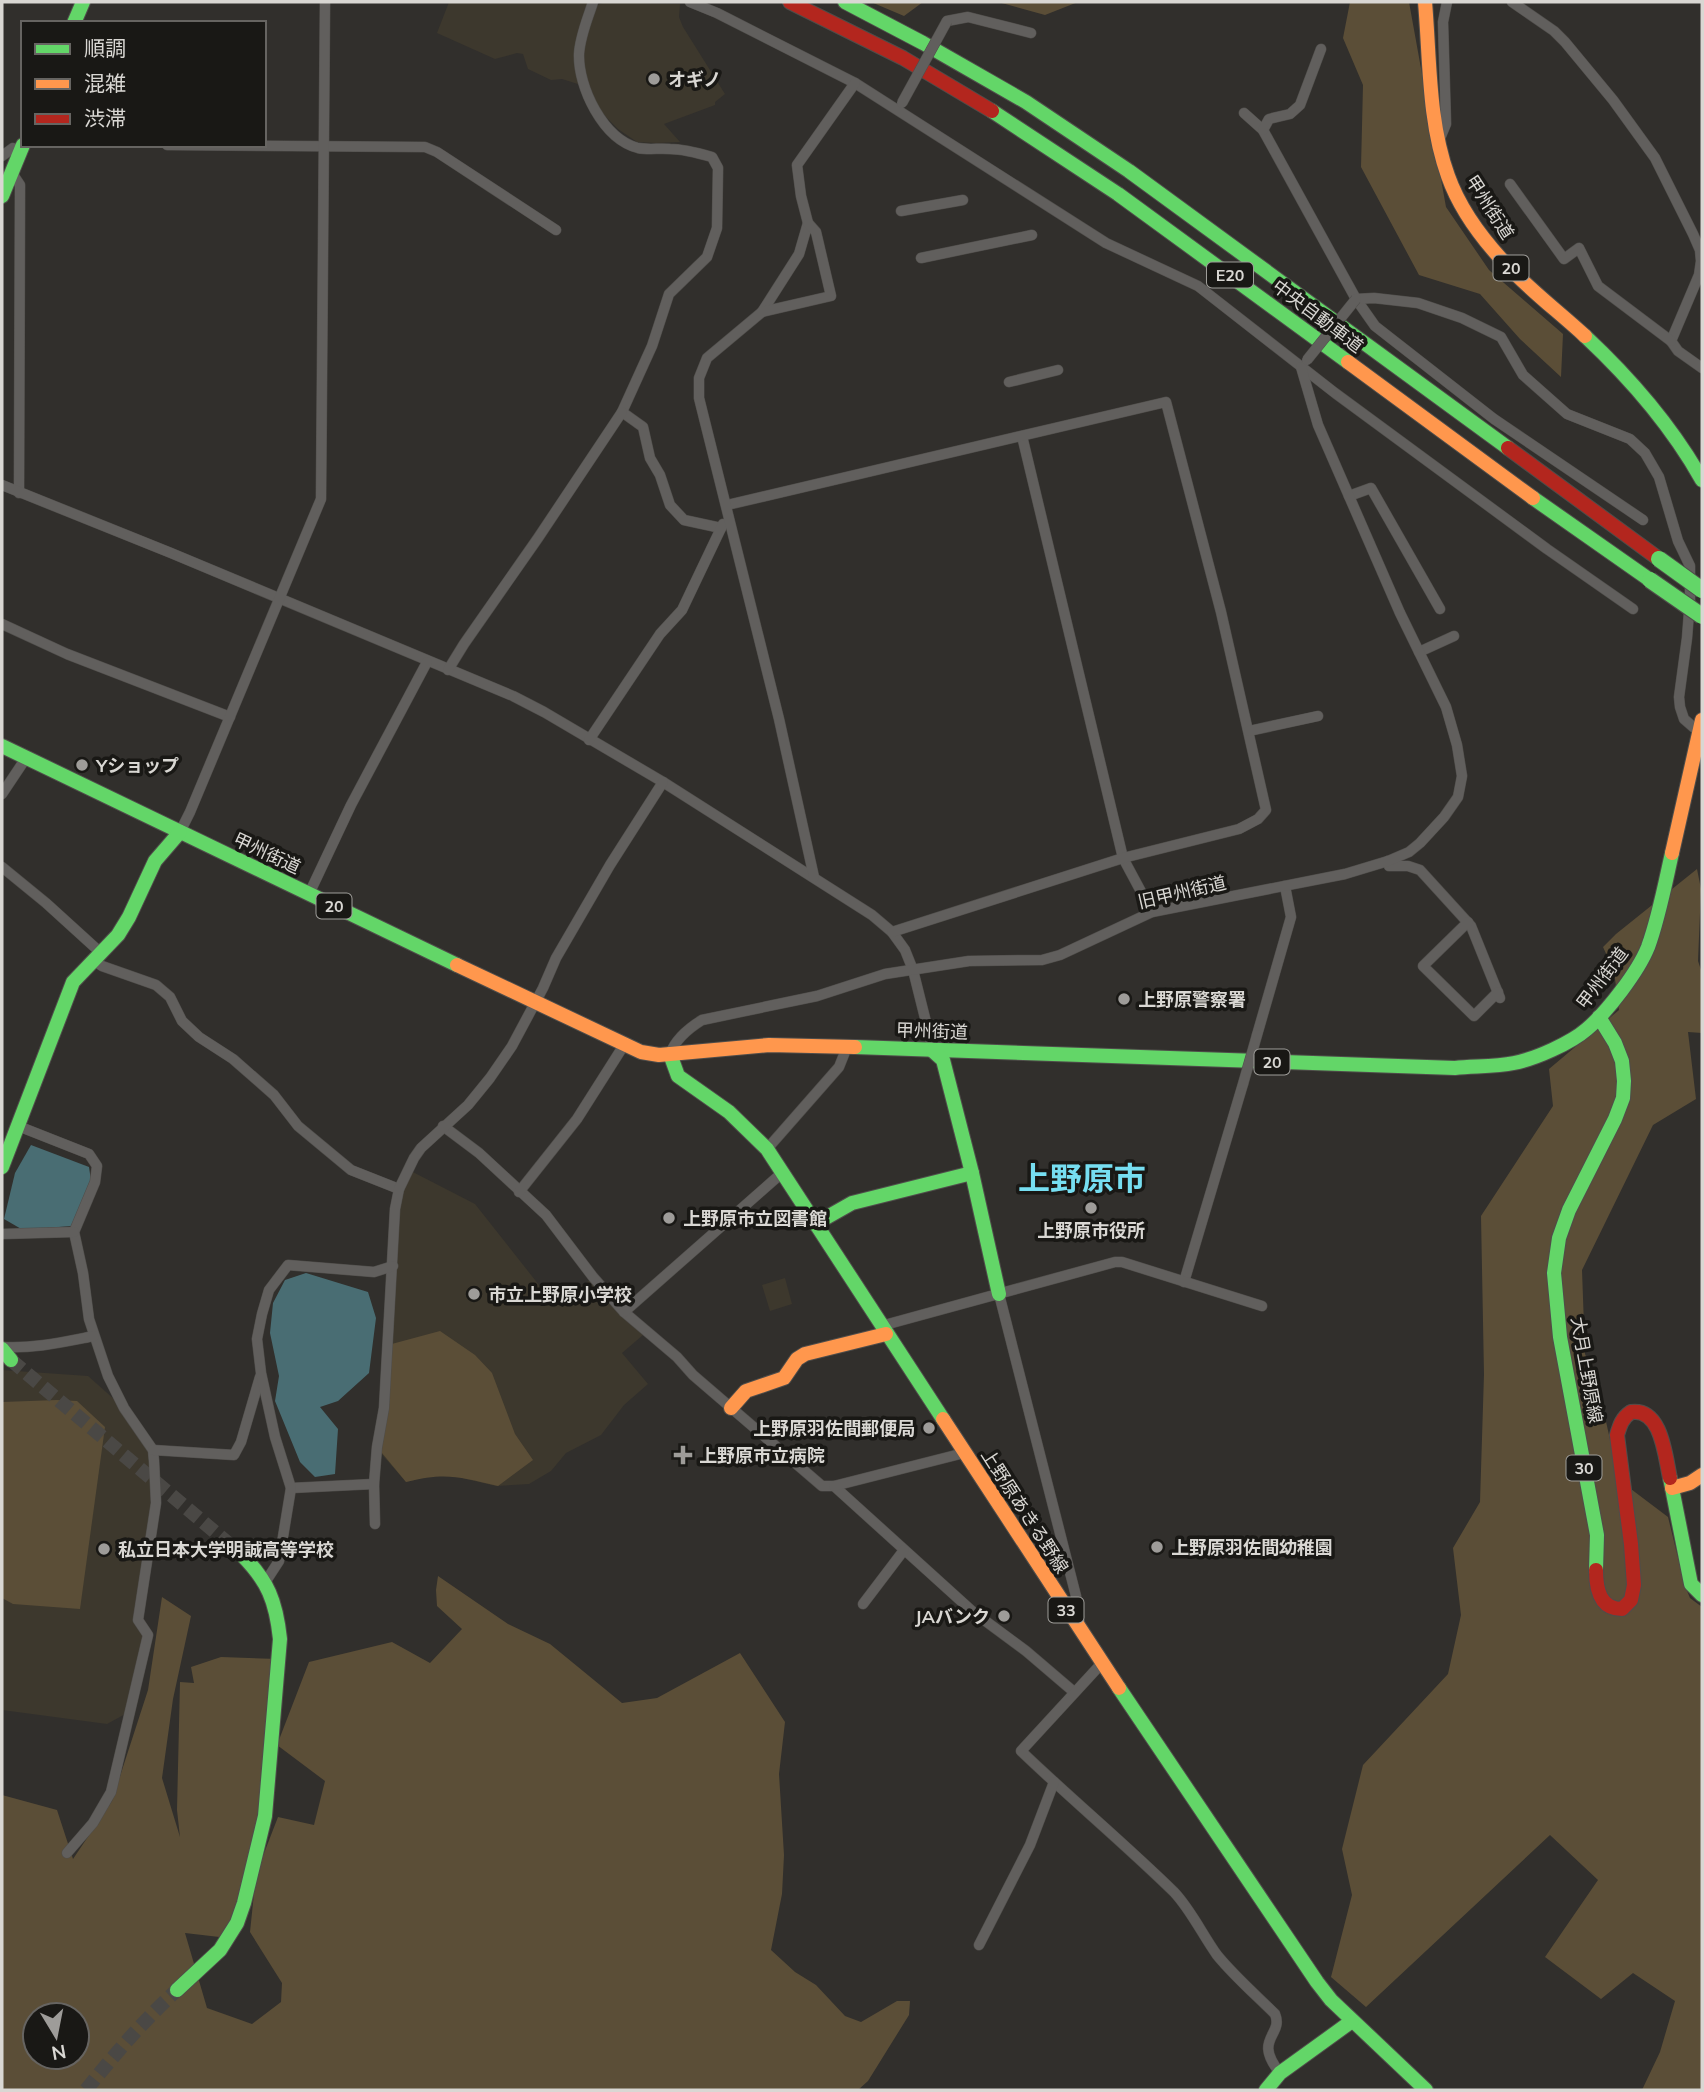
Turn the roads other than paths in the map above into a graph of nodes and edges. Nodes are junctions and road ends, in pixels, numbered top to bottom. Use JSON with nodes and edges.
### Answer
{"nodes":[{"id":1,"x":83,"y":2,"type":"edge"},
{"id":2,"x":325,"y":2,"type":"edge"},
{"id":3,"x":593,"y":2,"type":"edge"},
{"id":4,"x":690,"y":2,"type":"edge"},
{"id":5,"x":789,"y":2,"type":"edge"},
{"id":6,"x":845,"y":2,"type":"edge"},
{"id":7,"x":1425,"y":2,"type":"edge"},
{"id":8,"x":1447,"y":2,"type":"edge"},
{"id":9,"x":1512,"y":2,"type":"edge"},
{"id":10,"x":75,"y":21,"type":"edge"},
{"id":11,"x":1031,"y":33,"type":"dead end"},
{"id":12,"x":1321,"y":49,"type":"dead end"},
{"id":13,"x":855,"y":83,"type":"junction"},
{"id":14,"x":900,"y":106,"type":"junction"},
{"id":15,"x":1244,"y":113,"type":"dead end"},
{"id":16,"x":1263,"y":130,"type":"junction"},
{"id":17,"x":1439,"y":141,"type":"junction"},
{"id":18,"x":266,"y":146,"type":"edge"},
{"id":19,"x":325,"y":146,"type":"junction"},
{"id":20,"x":22,"y":148,"type":"edge"},
{"id":21,"x":2,"y":156,"type":"edge"},
{"id":22,"x":12,"y":173,"type":"junction"},
{"id":23,"x":1510,"y":184,"type":"dead end"},
{"id":24,"x":2,"y":195,"type":"edge"},
{"id":25,"x":963,"y":200,"type":"dead end"},
{"id":26,"x":901,"y":211,"type":"dead end"},
{"id":27,"x":808,"y":223,"type":"junction"},
{"id":28,"x":556,"y":230,"type":"dead end"},
{"id":29,"x":1032,"y":235,"type":"dead end"},
{"id":30,"x":921,"y":258,"type":"dead end"},
{"id":31,"x":1356,"y":299,"type":"junction"},
{"id":32,"x":762,"y":312,"type":"junction"},
{"id":33,"x":1671,"y":341,"type":"junction"},
{"id":34,"x":1304,"y":363,"type":"junction"},
{"id":35,"x":1702,"y":368,"type":"edge"},
{"id":36,"x":1058,"y":370,"type":"dead end"},
{"id":37,"x":1009,"y":382,"type":"dead end"},
{"id":38,"x":622,"y":412,"type":"junction"},
{"id":39,"x":1022,"y":436,"type":"junction"},
{"id":40,"x":1702,"y":480,"type":"edge"},
{"id":41,"x":2,"y":485,"type":"edge"},
{"id":42,"x":19,"y":492,"type":"junction"},
{"id":43,"x":1349,"y":496,"type":"junction"},
{"id":44,"x":728,"y":510,"type":"junction"},
{"id":45,"x":1643,"y":520,"type":"dead end"},
{"id":46,"x":721,"y":528,"type":"junction"},
{"id":47,"x":1702,"y":590,"type":"edge"},
{"id":48,"x":278,"y":599,"type":"junction"},
{"id":49,"x":1440,"y":609,"type":"dead end"},
{"id":50,"x":1633,"y":609,"type":"dead end"},
{"id":51,"x":1702,"y":616,"type":"edge"},
{"id":52,"x":2,"y":624,"type":"edge"},
{"id":53,"x":1454,"y":636,"type":"dead end"},
{"id":54,"x":1419,"y":652,"type":"junction"},
{"id":55,"x":427,"y":662,"type":"junction"},
{"id":56,"x":449,"y":670,"type":"junction"},
{"id":57,"x":1318,"y":716,"type":"dead end"},
{"id":58,"x":230,"y":717,"type":"junction"},
{"id":59,"x":1701,"y":729,"type":"edge"},
{"id":60,"x":1249,"y":731,"type":"junction"},
{"id":61,"x":589,"y":740,"type":"junction"},
{"id":62,"x":2,"y":746,"type":"edge"},
{"id":63,"x":26,"y":758,"type":"junction"},
{"id":64,"x":663,"y":782,"type":"junction"},
{"id":65,"x":2,"y":794,"type":"edge"},
{"id":66,"x":180,"y":832,"type":"junction"},
{"id":67,"x":1123,"y":858,"type":"junction"},
{"id":68,"x":1388,"y":862,"type":"junction"},
{"id":69,"x":2,"y":867,"type":"edge"},
{"id":70,"x":814,"y":876,"type":"junction"},
{"id":71,"x":1285,"y":886,"type":"junction"},
{"id":72,"x":309,"y":894,"type":"junction"},
{"id":73,"x":1152,"y":912,"type":"junction"},
{"id":74,"x":1468,"y":922,"type":"junction"},
{"id":75,"x":892,"y":932,"type":"junction"},
{"id":76,"x":97,"y":957,"type":"junction"},
{"id":77,"x":917,"y":969,"type":"junction"},
{"id":78,"x":536,"y":1001,"type":"junction"},
{"id":79,"x":1599,"y":1017,"type":"junction"},
{"id":80,"x":624,"y":1045,"type":"junction"},
{"id":81,"x":848,"y":1047,"type":"junction"},
{"id":82,"x":933,"y":1051,"type":"junction"},
{"id":83,"x":670,"y":1054,"type":"junction"},
{"id":84,"x":18,"y":1126,"type":"junction"},
{"id":85,"x":443,"y":1126,"type":"junction"},
{"id":86,"x":767,"y":1149,"type":"junction"},
{"id":87,"x":2,"y":1167,"type":"edge"},
{"id":88,"x":783,"y":1172,"type":"junction"},
{"id":89,"x":972,"y":1173,"type":"junction"},
{"id":90,"x":399,"y":1189,"type":"junction"},
{"id":91,"x":519,"y":1192,"type":"junction"},
{"id":92,"x":815,"y":1224,"type":"junction"},
{"id":93,"x":74,"y":1232,"type":"junction"},
{"id":94,"x":2,"y":1234,"type":"edge"},
{"id":95,"x":393,"y":1266,"type":"junction"},
{"id":96,"x":1184,"y":1282,"type":"junction"},
{"id":97,"x":999,"y":1294,"type":"junction"},
{"id":98,"x":1262,"y":1306,"type":"dead end"},
{"id":99,"x":624,"y":1312,"type":"junction"},
{"id":100,"x":883,"y":1330,"type":"junction"},
{"id":101,"x":94,"y":1336,"type":"junction"},
{"id":102,"x":5,"y":1352,"type":"edge"},
{"id":103,"x":261,"y":1373,"type":"junction"},
{"id":104,"x":731,"y":1408,"type":"junction"},
{"id":105,"x":153,"y":1450,"type":"junction"},
{"id":106,"x":964,"y":1452,"type":"junction"},
{"id":107,"x":1702,"y":1475,"type":"edge"},
{"id":108,"x":374,"y":1483,"type":"junction"},
{"id":109,"x":834,"y":1486,"type":"junction"},
{"id":110,"x":291,"y":1488,"type":"junction"},
{"id":111,"x":1672,"y":1488,"type":"junction"},
{"id":112,"x":375,"y":1524,"type":"dead end"},
{"id":113,"x":904,"y":1550,"type":"junction"},
{"id":114,"x":241,"y":1554,"type":"tunnel mouth"},
{"id":115,"x":266,"y":1581,"type":"junction"},
{"id":116,"x":1702,"y":1595,"type":"edge"},
{"id":117,"x":863,"y":1604,"type":"dead end"},
{"id":118,"x":1081,"y":1631,"type":"junction"},
{"id":119,"x":1102,"y":1663,"type":"junction"},
{"id":120,"x":1074,"y":1692,"type":"junction"},
{"id":121,"x":1054,"y":1782,"type":"junction"},
{"id":122,"x":67,"y":1853,"type":"dead end"},
{"id":123,"x":979,"y":1945,"type":"dead end"},
{"id":124,"x":177,"y":1990,"type":"tunnel mouth"},
{"id":125,"x":1352,"y":2021,"type":"junction"},
{"id":126,"x":1280,"y":2073,"type":"junction"},
{"id":127,"x":1266,"y":2090,"type":"edge"},
{"id":128,"x":1426,"y":2090,"type":"edge"}],
"edges":[{"from":1,"to":10,"type":"main road"},
{"from":2,"to":19,"type":"street"},
{"from":3,"to":38,"type":"street"},
{"from":4,"to":13,"type":"street"},
{"from":5,"to":51,"type":"main road","name":"中央自動車道","number":"E20","bridge":true},
{"from":6,"to":47,"type":"main road","name":"中央自動車道","number":"E20","bridge":true},
{"from":7,"to":17,"type":"main road","name":"甲州街道","number":"20"},
{"from":8,"to":17,"type":"street"},
{"from":9,"to":33,"type":"street"},
{"from":11,"to":14,"type":"street","bridge":true},
{"from":12,"to":16,"type":"street"},
{"from":13,"to":14,"type":"street"},
{"from":13,"to":27,"type":"street"},
{"from":14,"to":34,"type":"street"},
{"from":15,"to":16,"type":"street"},
{"from":16,"to":31,"type":"street"},
{"from":17,"to":40,"type":"main road","name":"甲州街道","number":"20"},
{"from":18,"to":19,"type":"street"},
{"from":19,"to":28,"type":"street"},
{"from":19,"to":48,"type":"street"},
{"from":20,"to":21,"type":"street"},
{"from":20,"to":22,"type":"main road"},
{"from":22,"to":24,"type":"main road"},
{"from":22,"to":42,"type":"street"},
{"from":23,"to":33,"type":"street"},
{"from":25,"to":26,"type":"street"},
{"from":27,"to":32,"type":"street"},
{"from":27,"to":32,"type":"street"},
{"from":29,"to":30,"type":"street"},
{"from":31,"to":34,"type":"street","bridge":true},
{"from":31,"to":45,"type":"street"},
{"from":31,"to":59,"type":"street"},
{"from":32,"to":44,"type":"street"},
{"from":33,"to":35,"type":"street"},
{"from":34,"to":43,"type":"street","name":"旧甲州街道"},
{"from":34,"to":50,"type":"street"},
{"from":36,"to":37,"type":"street"},
{"from":38,"to":46,"type":"street"},
{"from":38,"to":56,"type":"street"},
{"from":39,"to":44,"type":"street"},
{"from":39,"to":60,"type":"street"},
{"from":39,"to":67,"type":"street"},
{"from":41,"to":42,"type":"street"},
{"from":42,"to":48,"type":"street"},
{"from":43,"to":49,"type":"street"},
{"from":43,"to":54,"type":"street","name":"旧甲州街道"},
{"from":44,"to":46,"type":"street"},
{"from":44,"to":70,"type":"street"},
{"from":46,"to":61,"type":"street"},
{"from":48,"to":55,"type":"street"},
{"from":48,"to":58,"type":"street"},
{"from":52,"to":58,"type":"street"},
{"from":53,"to":54,"type":"street"},
{"from":54,"to":68,"type":"street","name":"旧甲州街道"},
{"from":55,"to":56,"type":"street"},
{"from":55,"to":72,"type":"street"},
{"from":56,"to":61,"type":"street"},
{"from":57,"to":60,"type":"street"},
{"from":58,"to":66,"type":"street"},
{"from":59,"to":79,"type":"main road","name":"甲州街道","number":"20"},
{"from":60,"to":67,"type":"street"},
{"from":61,"to":64,"type":"street"},
{"from":62,"to":63,"type":"main road","name":"甲州街道","number":"20"},
{"from":63,"to":65,"type":"street"},
{"from":63,"to":66,"type":"main road","name":"甲州街道","number":"20"},
{"from":64,"to":70,"type":"street"},
{"from":64,"to":78,"type":"street"},
{"from":66,"to":72,"type":"main road","name":"甲州街道","number":"20"},
{"from":66,"to":76,"type":"main road"},
{"from":67,"to":73,"type":"street"},
{"from":67,"to":75,"type":"street"},
{"from":68,"to":71,"type":"street","name":"旧甲州街道"},
{"from":68,"to":74,"type":"street"},
{"from":69,"to":76,"type":"street"},
{"from":70,"to":75,"type":"street"},
{"from":71,"to":73,"type":"street","name":"旧甲州街道"},
{"from":71,"to":96,"type":"street","bridge":true},
{"from":72,"to":78,"type":"main road","name":"甲州街道","number":"20"},
{"from":73,"to":77,"type":"street","name":"旧甲州街道"},
{"from":74,"to":74,"type":"street"},
{"from":75,"to":77,"type":"street"},
{"from":76,"to":84,"type":"main road"},
{"from":76,"to":90,"type":"street"},
{"from":77,"to":82,"type":"street"},
{"from":77,"to":83,"type":"street","name":"旧甲州街道"},
{"from":78,"to":80,"type":"main road","name":"甲州街道","number":"20"},
{"from":78,"to":85,"type":"street"},
{"from":79,"to":82,"type":"main road","name":"甲州街道","number":"20"},
{"from":79,"to":111,"type":"main road","name":"大月上野原線","number":"30"},
{"from":80,"to":83,"type":"main road","name":"甲州街道","number":"20"},
{"from":80,"to":91,"type":"street"},
{"from":81,"to":82,"type":"main road","name":"甲州街道","number":"20"},
{"from":81,"to":83,"type":"main road","name":"甲州街道","number":"20"},
{"from":81,"to":86,"type":"street"},
{"from":82,"to":89,"type":"main road"},
{"from":83,"to":86,"type":"main road","name":"上野原あきる野線","number":"33"},
{"from":84,"to":87,"type":"main road"},
{"from":84,"to":93,"type":"street"},
{"from":85,"to":90,"type":"street"},
{"from":85,"to":91,"type":"street"},
{"from":86,"to":88,"type":"main road","name":"上野原あきる野線","number":"33"},
{"from":88,"to":92,"type":"main road","name":"上野原あきる野線","number":"33"},
{"from":88,"to":99,"type":"street"},
{"from":89,"to":92,"type":"main road"},
{"from":89,"to":97,"type":"main road"},
{"from":90,"to":95,"type":"street"},
{"from":91,"to":99,"type":"street"},
{"from":92,"to":100,"type":"main road","name":"上野原あきる野線","number":"33"},
{"from":93,"to":94,"type":"street"},
{"from":93,"to":101,"type":"street"},
{"from":95,"to":103,"type":"street"},
{"from":95,"to":108,"type":"street"},
{"from":96,"to":97,"type":"street"},
{"from":96,"to":98,"type":"street"},
{"from":97,"to":100,"type":"street"},
{"from":97,"to":118,"type":"street"},
{"from":99,"to":104,"type":"street"},
{"from":100,"to":104,"type":"main road"},
{"from":100,"to":106,"type":"main road","name":"上野原あきる野線","number":"33"},
{"from":101,"to":102,"type":"street"},
{"from":101,"to":105,"type":"street"},
{"from":103,"to":105,"type":"street"},
{"from":103,"to":110,"type":"street"},
{"from":104,"to":109,"type":"street"},
{"from":105,"to":122,"type":"street"},
{"from":106,"to":109,"type":"street"},
{"from":106,"to":118,"type":"main road","name":"上野原あきる野線","number":"33"},
{"from":107,"to":111,"type":"main road"},
{"from":108,"to":110,"type":"street"},
{"from":108,"to":112,"type":"street"},
{"from":109,"to":113,"type":"street"},
{"from":110,"to":115,"type":"street"},
{"from":111,"to":116,"type":"main road","name":"大月上野原線","number":"30"},
{"from":113,"to":117,"type":"street"},
{"from":113,"to":120,"type":"street"},
{"from":114,"to":115,"type":"main road"},
{"from":115,"to":124,"type":"main road"},
{"from":118,"to":119,"type":"main road","name":"上野原あきる野線","number":"33"},
{"from":119,"to":120,"type":"street"},
{"from":119,"to":125,"type":"main road","name":"上野原あきる野線","number":"33"},
{"from":120,"to":121,"type":"street"},
{"from":121,"to":123,"type":"street"},
{"from":121,"to":126,"type":"street"},
{"from":125,"to":126,"type":"main road"},
{"from":125,"to":128,"type":"main road","name":"上野原あきる野線","number":"33"},
{"from":126,"to":127,"type":"main road"}]}
